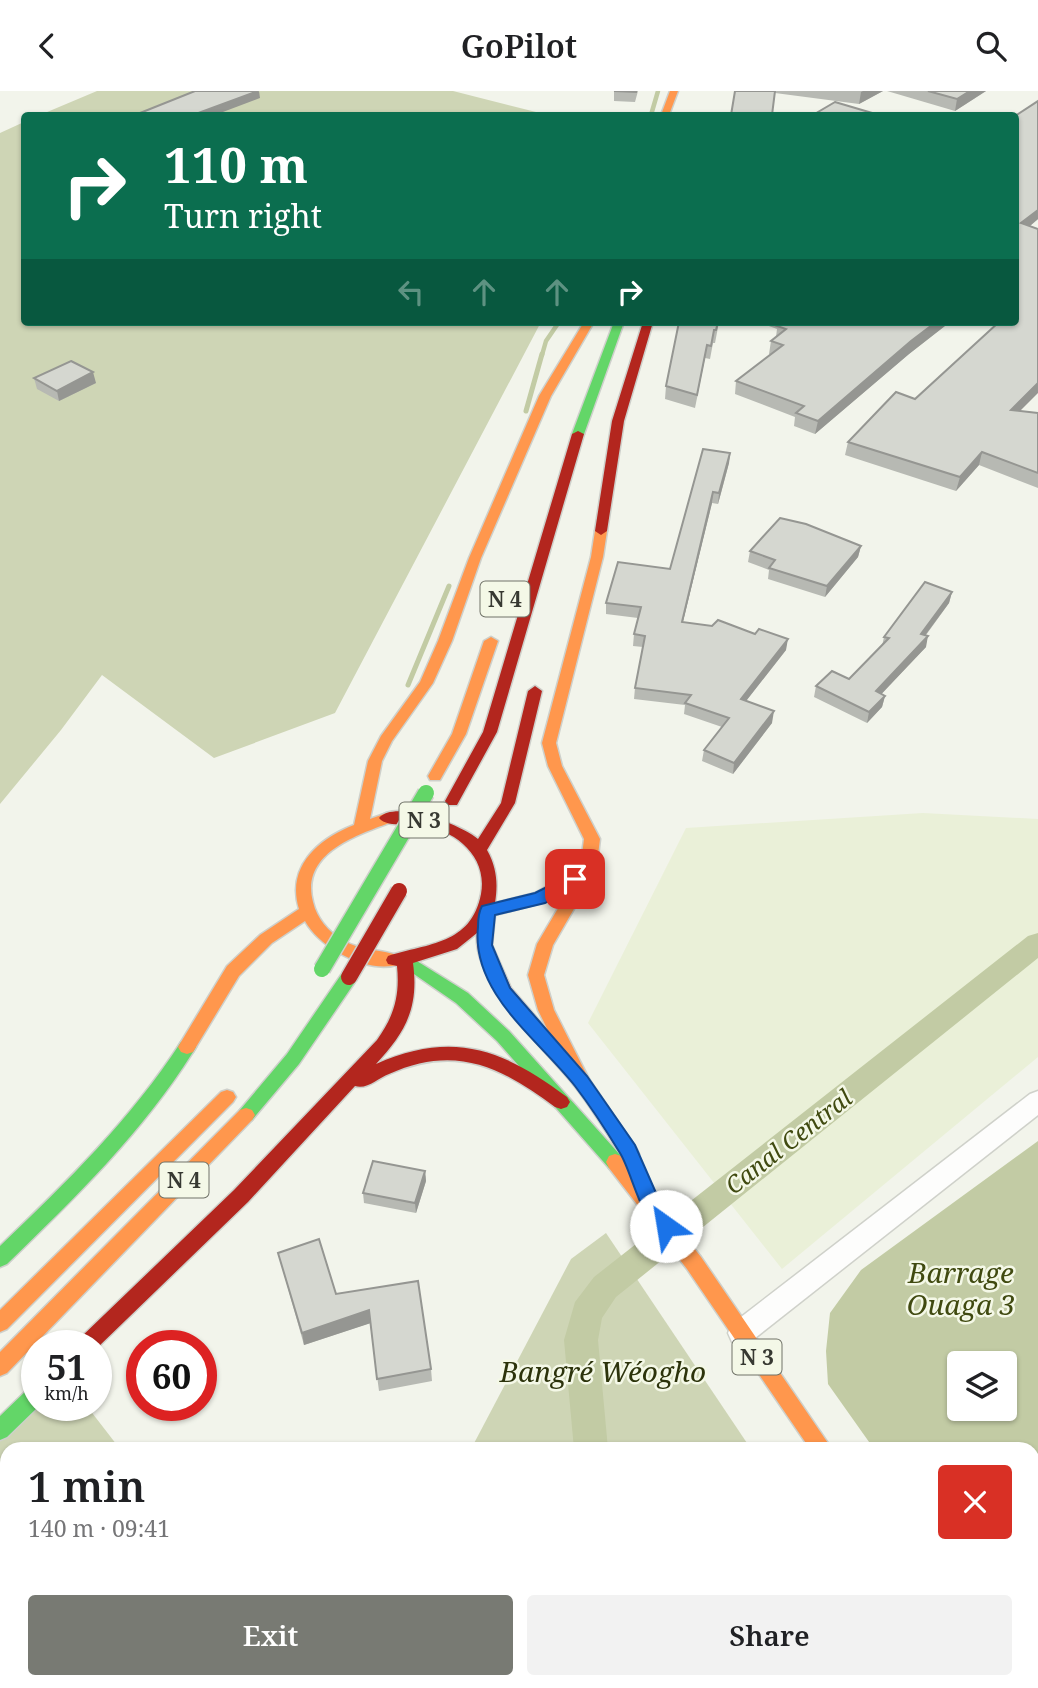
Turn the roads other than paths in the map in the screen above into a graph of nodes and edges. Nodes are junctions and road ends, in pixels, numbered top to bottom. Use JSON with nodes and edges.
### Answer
{"nodes":[{"id":1,"x":674,"y":91,"type":"edge"},
{"id":2,"x":687,"y":91,"type":"edge"},
{"id":3,"x":666,"y":112,"type":"edge"},
{"id":4,"x":682,"y":112,"type":"edge"},
{"id":5,"x":588,"y":326,"type":"edge"},
{"id":6,"x":589,"y":326,"type":"edge"},
{"id":7,"x":618,"y":326,"type":"edge"},
{"id":8,"x":618,"y":326,"type":"edge"},
{"id":9,"x":647,"y":326,"type":"edge"},
{"id":10,"x":576,"y":373,"type":"dead end"},
{"id":11,"x":599,"y":426,"type":"dead end"},
{"id":12,"x":497,"y":626,"type":"dead end"},
{"id":13,"x":539,"y":678,"type":"dead end"},
{"id":14,"x":361,"y":824,"type":"junction"},
{"id":15,"x":431,"y":836,"type":"dead end"},
{"id":16,"x":481,"y":849,"type":"junction"},
{"id":17,"x":411,"y":871,"type":"dead end"},
{"id":18,"x":588,"y":871,"type":"junction"},
{"id":19,"x":487,"y":911,"type":"junction"},
{"id":20,"x":305,"y":913,"type":"junction"},
{"id":21,"x":404,"y":959,"type":"junction"},
{"id":22,"x":318,"y":974,"type":"dead end"},
{"id":23,"x":581,"y":1081,"type":"junction"},
{"id":24,"x":238,"y":1084,"type":"dead end"},
{"id":25,"x":1038,"y":1101,"type":"edge"},
{"id":26,"x":561,"y":1102,"type":"junction"},
{"id":27,"x":310,"y":1122,"type":"junction"},
{"id":28,"x":653,"y":1207,"type":"junction"},
{"id":29,"x":0,"y":1258,"type":"edge"},
{"id":30,"x":0,"y":1324,"type":"edge"},
{"id":31,"x":103,"y":1330,"type":"edge"},
{"id":32,"x":741,"y":1333,"type":"junction"},
{"id":33,"x":0,"y":1366,"type":"edge"},
{"id":34,"x":21,"y":1410,"type":"edge"},
{"id":35,"x":0,"y":1430,"type":"edge"},
{"id":36,"x":817,"y":1442,"type":"edge"}],
"edges":[{"from":1,"to":3,"type":"main road"},
{"from":2,"to":4,"type":"main road"},
{"from":5,"to":14,"type":"main road"},
{"from":6,"to":10,"type":"main road"},
{"from":7,"to":11,"type":"main road"},
{"from":8,"to":15,"type":"main road","number":"N 4"},
{"from":9,"to":18,"type":"main road"},
{"from":12,"to":22,"type":"main road","number":"N 4","bridge":true},
{"from":13,"to":16,"type":"main road"},
{"from":14,"to":16,"type":"main road","number":"N 3"},
{"from":14,"to":20,"type":"main road","number":"N 3"},
{"from":16,"to":19,"type":"main road","number":"N 3"},
{"from":17,"to":33,"type":"main road","number":"N 4","bridge":true},
{"from":18,"to":19,"type":"main road"},
{"from":18,"to":23,"type":"main road"},
{"from":19,"to":21,"type":"main road"},
{"from":19,"to":23,"type":"main road","number":"N 3"},
{"from":20,"to":21,"type":"main road"},
{"from":20,"to":29,"type":"main road"},
{"from":21,"to":26,"type":"main road","number":"N 3"},
{"from":21,"to":27,"type":"main road"},
{"from":23,"to":28,"type":"main road","number":"N 3"},
{"from":24,"to":30,"type":"main road","number":"N 4"},
{"from":25,"to":32,"type":"street"},
{"from":26,"to":27,"type":"main road"},
{"from":26,"to":28,"type":"main road","number":"N 3"},
{"from":27,"to":31,"type":"main road"},
{"from":28,"to":32,"type":"main road","number":"N 3"},
{"from":32,"to":36,"type":"main road","number":"N 3"},
{"from":34,"to":35,"type":"main road"}]}
